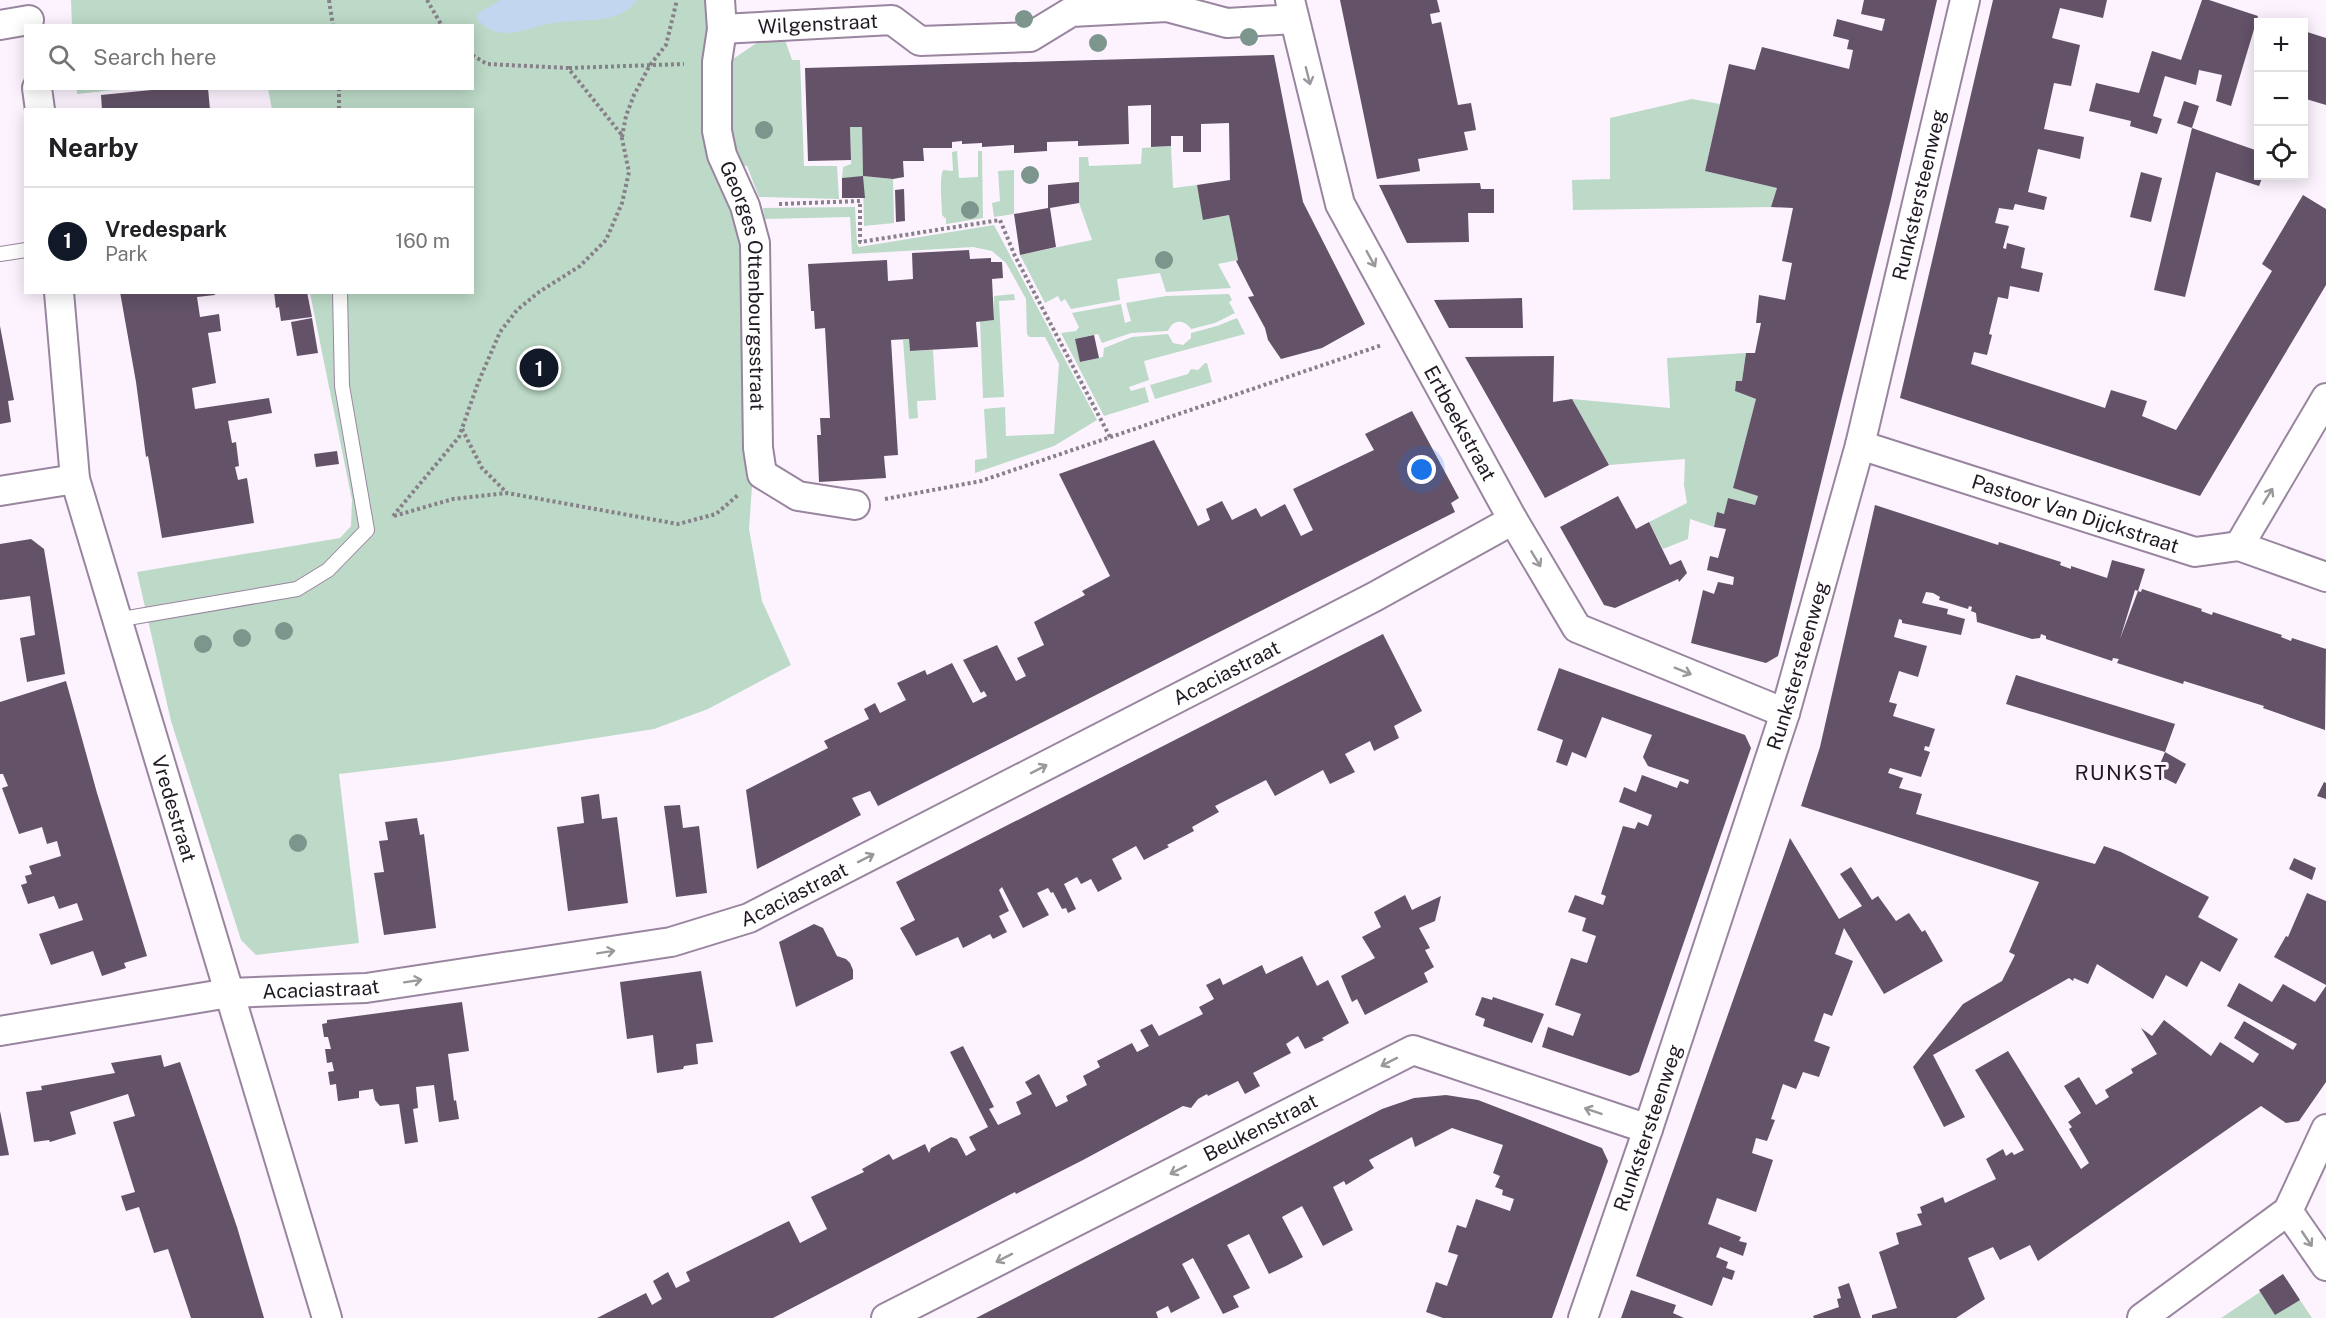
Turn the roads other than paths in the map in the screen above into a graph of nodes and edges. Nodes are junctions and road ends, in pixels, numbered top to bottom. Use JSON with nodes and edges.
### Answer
{"nodes":[{"id":1,"x":720,"y":0,"type":"edge"},
{"id":2,"x":1965,"y":0,"type":"edge"},
{"id":3,"x":1292,"y":10,"type":"edge"},
{"id":4,"x":30,"y":15,"type":"edge"},
{"id":5,"x":0,"y":26,"type":"edge"},
{"id":6,"x":722,"y":29,"type":"junction"},
{"id":7,"x":37,"y":90,"type":"edge"},
{"id":8,"x":40,"y":108,"type":"edge"},
{"id":9,"x":24,"y":250,"type":"edge"},
{"id":10,"x":0,"y":254,"type":"edge"},
{"id":11,"x":59,"y":294,"type":"edge"},
{"id":12,"x":340,"y":294,"type":"edge"},
{"id":13,"x":2326,"y":399,"type":"edge"},
{"id":14,"x":1860,"y":445,"type":"junction"},
{"id":15,"x":75,"y":479,"type":"junction"},
{"id":16,"x":0,"y":492,"type":"edge"},
{"id":17,"x":855,"y":505,"type":"road end"},
{"id":18,"x":1513,"y":520,"type":"junction"},
{"id":19,"x":2239,"y":546,"type":"junction"},
{"id":20,"x":2326,"y":577,"type":"edge"},
{"id":21,"x":116,"y":620,"type":"junction"},
{"id":22,"x":1785,"y":713,"type":"junction"},
{"id":23,"x":229,"y":993,"type":"junction"},
{"id":24,"x":0,"y":1031,"type":"edge"},
{"id":25,"x":1648,"y":1129,"type":"junction"},
{"id":26,"x":2326,"y":1129,"type":"edge"},
{"id":27,"x":2288,"y":1211,"type":"junction"},
{"id":28,"x":2326,"y":1266,"type":"edge"},
{"id":29,"x":327,"y":1318,"type":"edge"},
{"id":30,"x":886,"y":1318,"type":"edge"},
{"id":31,"x":1583,"y":1318,"type":"edge"},
{"id":32,"x":2142,"y":1318,"type":"edge"}],
"edges":[{"from":1,"to":6,"type":"street","name":"Georges Ottenbourgsstraat"},
{"from":2,"to":14,"type":"street","name":"Runkstersteenweg"},
{"from":3,"to":6,"type":"street","name":"Wilgenstraat"},
{"from":3,"to":18,"type":"street","name":"Ertbeekstraat","one_way":true},
{"from":4,"to":5,"type":"street"},
{"from":6,"to":17,"type":"street","name":"Georges Ottenbourgsstraat"},
{"from":7,"to":8,"type":"street"},
{"from":9,"to":10,"type":"lane"},
{"from":11,"to":15,"type":"street","name":"Vredestraat"},
{"from":12,"to":21,"type":"lane"},
{"from":19,"to":13,"type":"street","one_way":true},
{"from":14,"to":19,"type":"street","name":"Pastoor Van Dijckstraat"},
{"from":14,"to":22,"type":"street","name":"Runkstersteenweg"},
{"from":15,"to":16,"type":"street"},
{"from":15,"to":21,"type":"street","name":"Vredestraat"},
{"from":18,"to":22,"type":"street","name":"Ertbeekstraat","one_way":true},
{"from":23,"to":18,"type":"street","name":"Acaciastraat","one_way":true},
{"from":19,"to":20,"type":"street","name":"Pastoor Van Dijckstraat"},
{"from":21,"to":23,"type":"street","name":"Vredestraat"},
{"from":22,"to":25,"type":"street","name":"Runkstersteenweg"},
{"from":23,"to":24,"type":"street","name":"Acaciastraat"},
{"from":23,"to":29,"type":"street","name":"Vredestraat"},
{"from":25,"to":30,"type":"street","name":"Beukenstraat","one_way":true},
{"from":25,"to":31,"type":"street","name":"Runkstersteenweg"},
{"from":26,"to":27,"type":"street"},
{"from":27,"to":28,"type":"street","one_way":true},
{"from":27,"to":32,"type":"street"}]}
